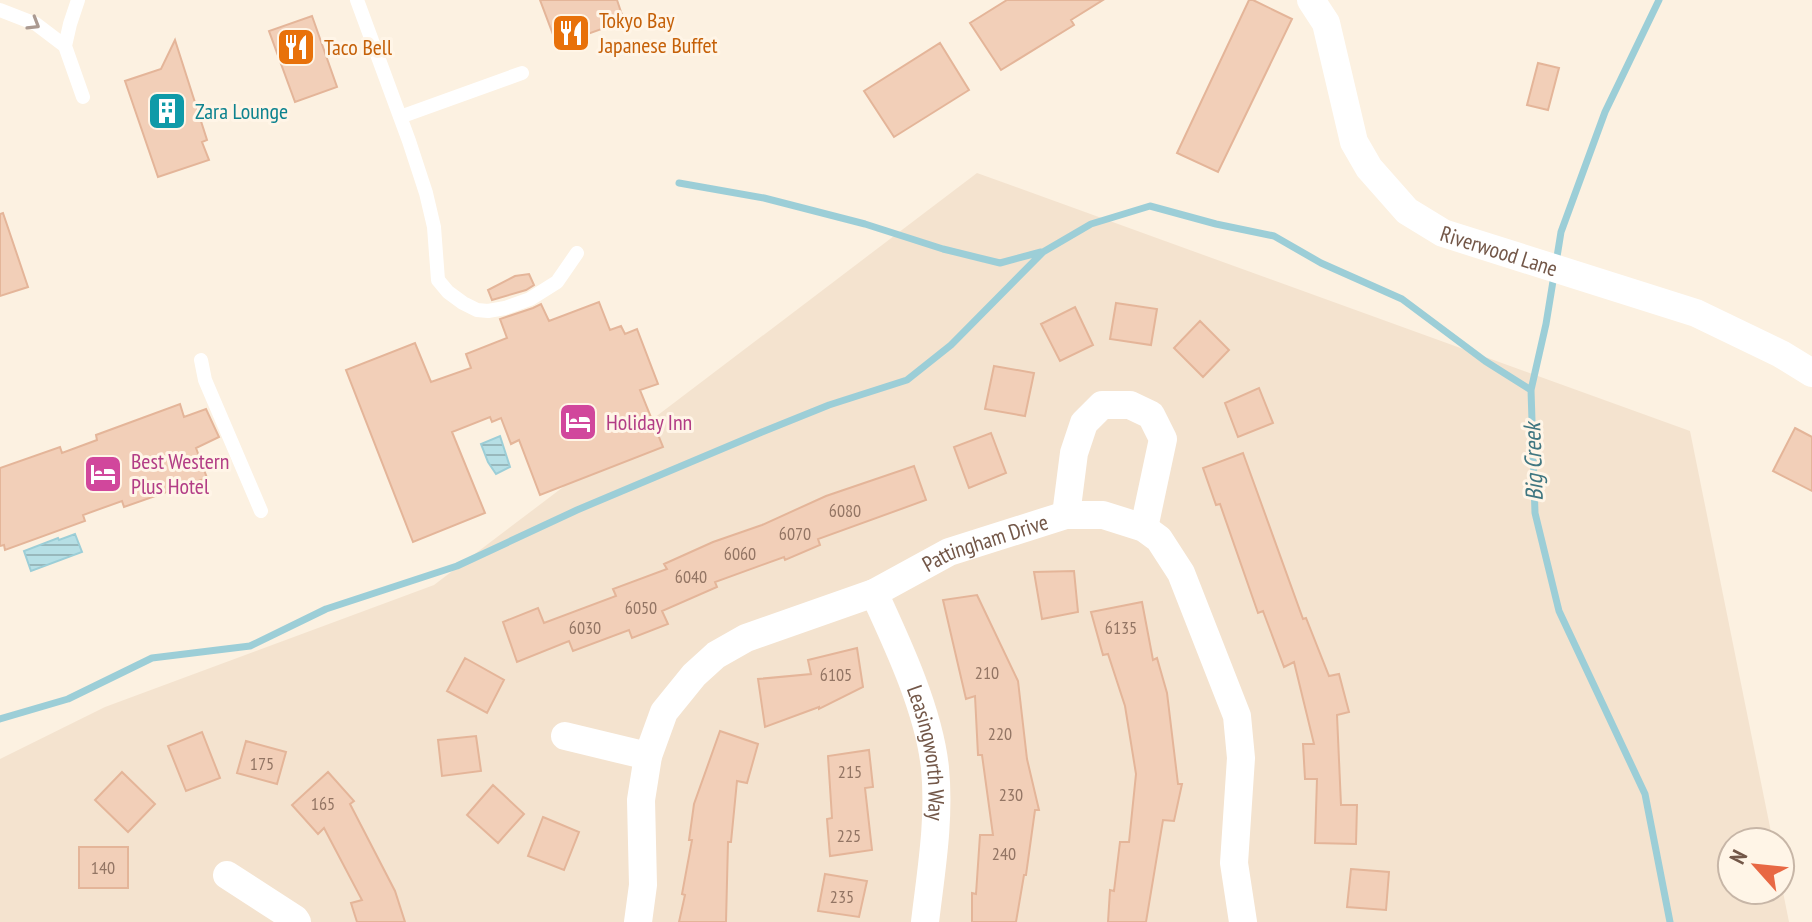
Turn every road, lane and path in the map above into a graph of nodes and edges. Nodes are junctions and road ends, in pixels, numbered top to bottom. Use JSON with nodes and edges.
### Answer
{"nodes":[{"id":1,"x":78,"y":0,"type":"edge"},
{"id":2,"x":357,"y":0,"type":"edge"},
{"id":3,"x":1311,"y":0,"type":"edge"},
{"id":4,"x":0,"y":10,"type":"edge"},
{"id":5,"x":65,"y":46,"type":"junction"},
{"id":6,"x":522,"y":73,"type":"dead end"},
{"id":7,"x":83,"y":97,"type":"dead end"},
{"id":8,"x":400,"y":117,"type":"junction"},
{"id":9,"x":577,"y":253,"type":"dead end"},
{"id":10,"x":201,"y":360,"type":"dead end"},
{"id":11,"x":1812,"y":373,"type":"edge"},
{"id":12,"x":261,"y":511,"type":"dead end"},
{"id":13,"x":1066,"y":515,"type":"junction"},
{"id":14,"x":1144,"y":528,"type":"junction"},
{"id":15,"x":874,"y":593,"type":"junction"},
{"id":16,"x":565,"y":736,"type":"dead end"},
{"id":17,"x":648,"y":756,"type":"junction"},
{"id":18,"x":227,"y":875,"type":"dead end"},
{"id":19,"x":297,"y":922,"type":"edge"},
{"id":20,"x":638,"y":922,"type":"edge"},
{"id":21,"x":925,"y":922,"type":"edge"},
{"id":22,"x":1243,"y":922,"type":"edge"}],
"edges":[{"from":1,"to":5,"type":"lane"},
{"from":2,"to":8,"type":"lane"},
{"from":3,"to":11,"type":"street","name":"Riverwood Lane"},
{"from":4,"to":5,"type":"lane","one_way":true},
{"from":5,"to":7,"type":"lane"},
{"from":6,"to":8,"type":"lane"},
{"from":8,"to":9,"type":"lane"},
{"from":10,"to":12,"type":"lane"},
{"from":13,"to":14,"type":"street","name":"Pattingham Drive"},
{"from":13,"to":14,"type":"street"},
{"from":13,"to":15,"type":"street","name":"Pattingham Drive"},
{"from":14,"to":22,"type":"street","name":"Pattingham Drive"},
{"from":15,"to":17,"type":"street","name":"Pattingham Drive"},
{"from":15,"to":21,"type":"street","name":"Leasingworth Way"},
{"from":16,"to":17,"type":"street"},
{"from":17,"to":20,"type":"street","name":"Pattingham Drive"},
{"from":18,"to":19,"type":"street"}]}
